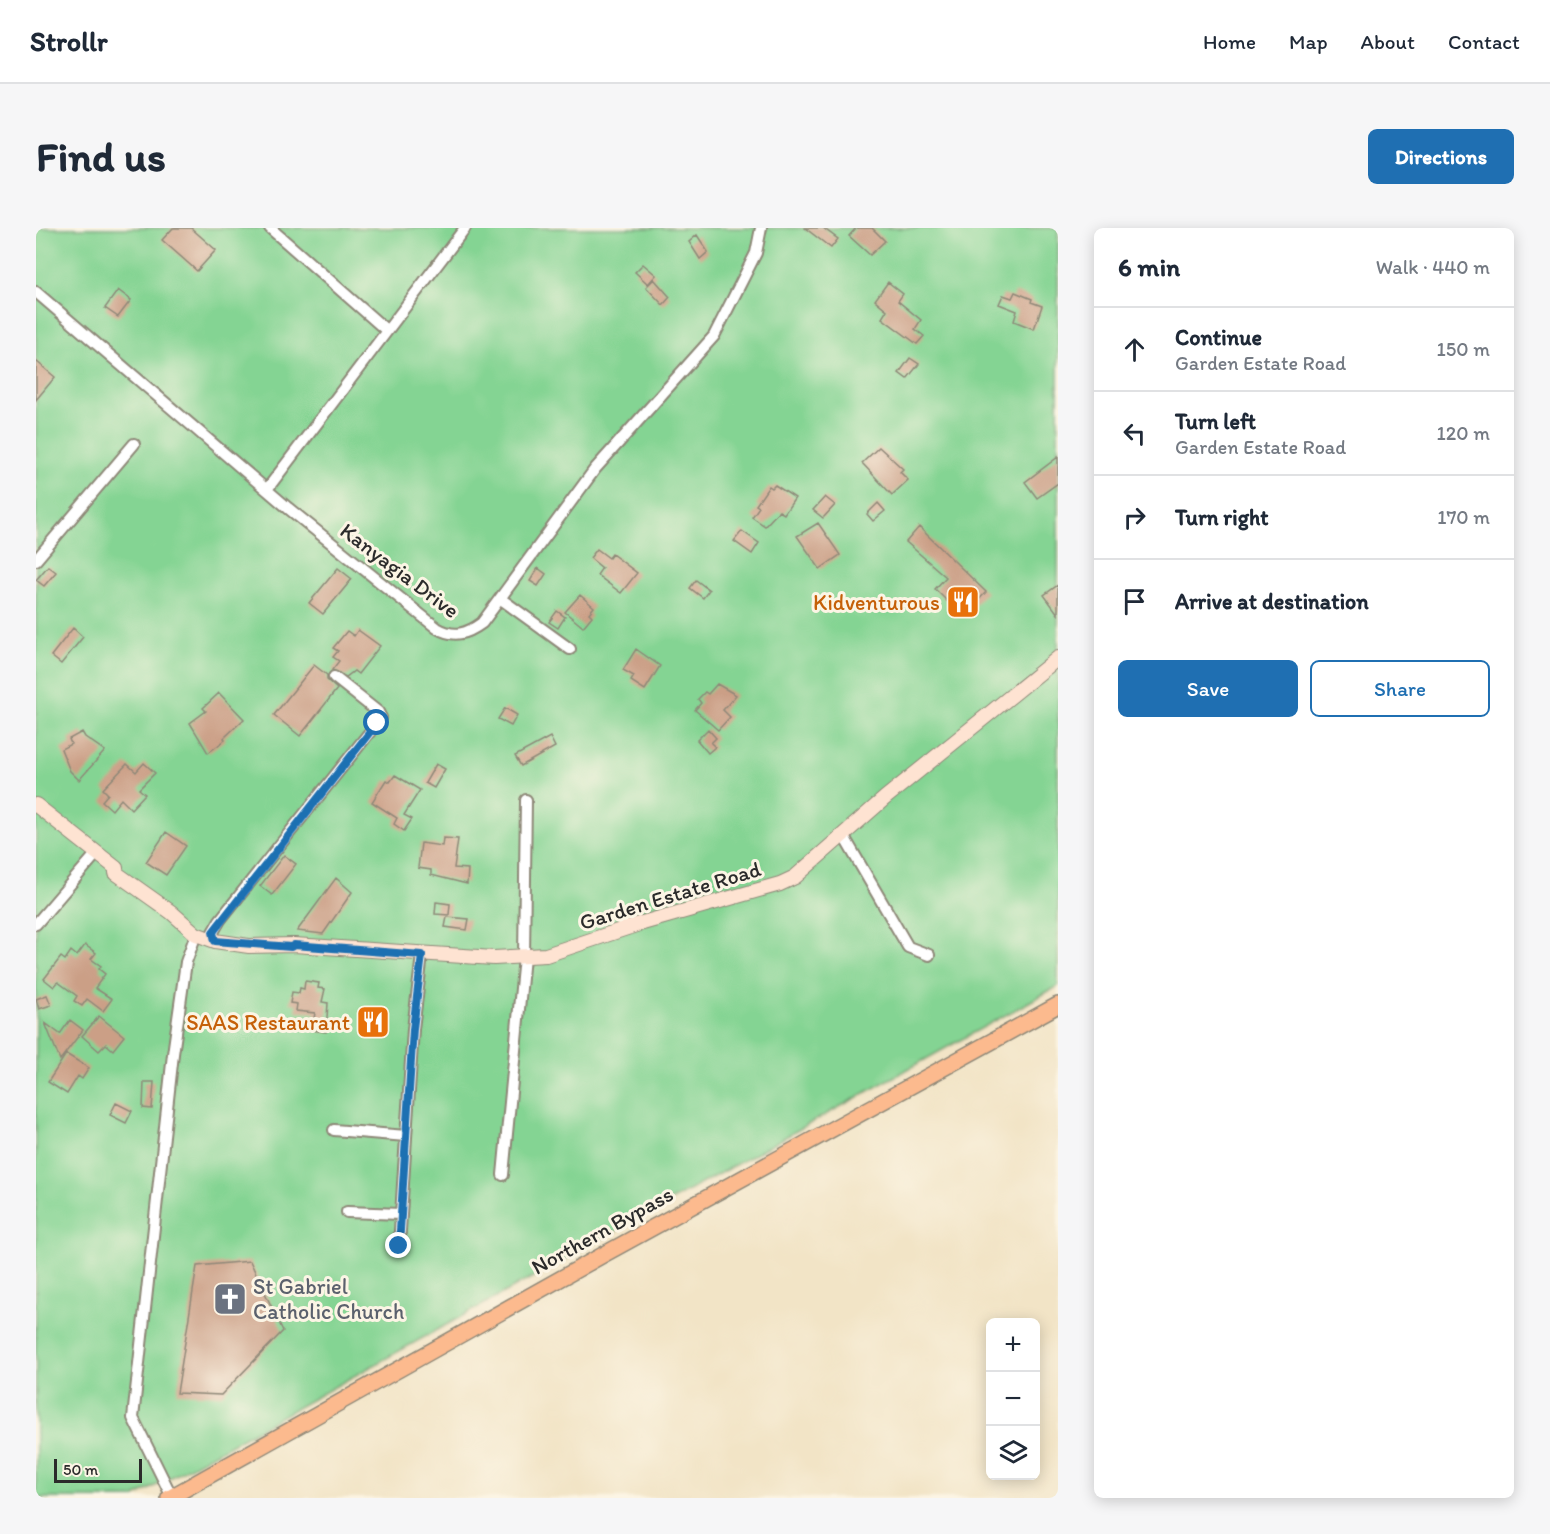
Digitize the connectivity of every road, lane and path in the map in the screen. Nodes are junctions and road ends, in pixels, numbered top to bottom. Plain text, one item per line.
1 (270, 228) edge
2 (465, 228) edge
3 (761, 228) edge
4 (36, 292) edge
5 (386, 330) junction
6 (134, 444) dead end
7 (268, 488) junction
8 (36, 560) edge
9 (501, 599) junction
10 (570, 649) dead end
11 (1058, 658) edge
12 (334, 676) dead end
13 (526, 800) dead end
14 (36, 805) edge
15 (843, 835) junction
16 (97, 853) junction
17 (36, 924) edge
18 (196, 934) junction
19 (215, 941) junction
20 (422, 955) junction
21 (929, 955) dead end
22 (524, 957) junction
23 (1058, 1005) edge
24 (334, 1130) dead end
25 (406, 1136) junction
26 (502, 1175) dead end
27 (347, 1212) dead end
28 (401, 1214) junction
29 (399, 1246) dead end
30 (176, 1496) edge

1 - 5 street
2 - 5 street
3 - 9 street, Kanyagia Drive
4 - 7 street, Kanyagia Drive
5 - 7 street
6 - 8 street
7 - 9 street, Kanyagia Drive
9 - 10 street
11 - 15 street, Garden Estate Road
12 - 19 street
13 - 22 street
14 - 16 street, Garden Estate Road
15 - 21 street
15 - 22 street, Garden Estate Road
16 - 17 street
16 - 18 street, Garden Estate Road
18 - 19 street, Garden Estate Road
18 - 30 street
19 - 20 street, Garden Estate Road
20 - 22 street, Garden Estate Road
20 - 25 street
22 - 26 street
23 - 30 main road, Northern Bypass
24 - 25 street
25 - 28 street
27 - 28 street
28 - 29 street

